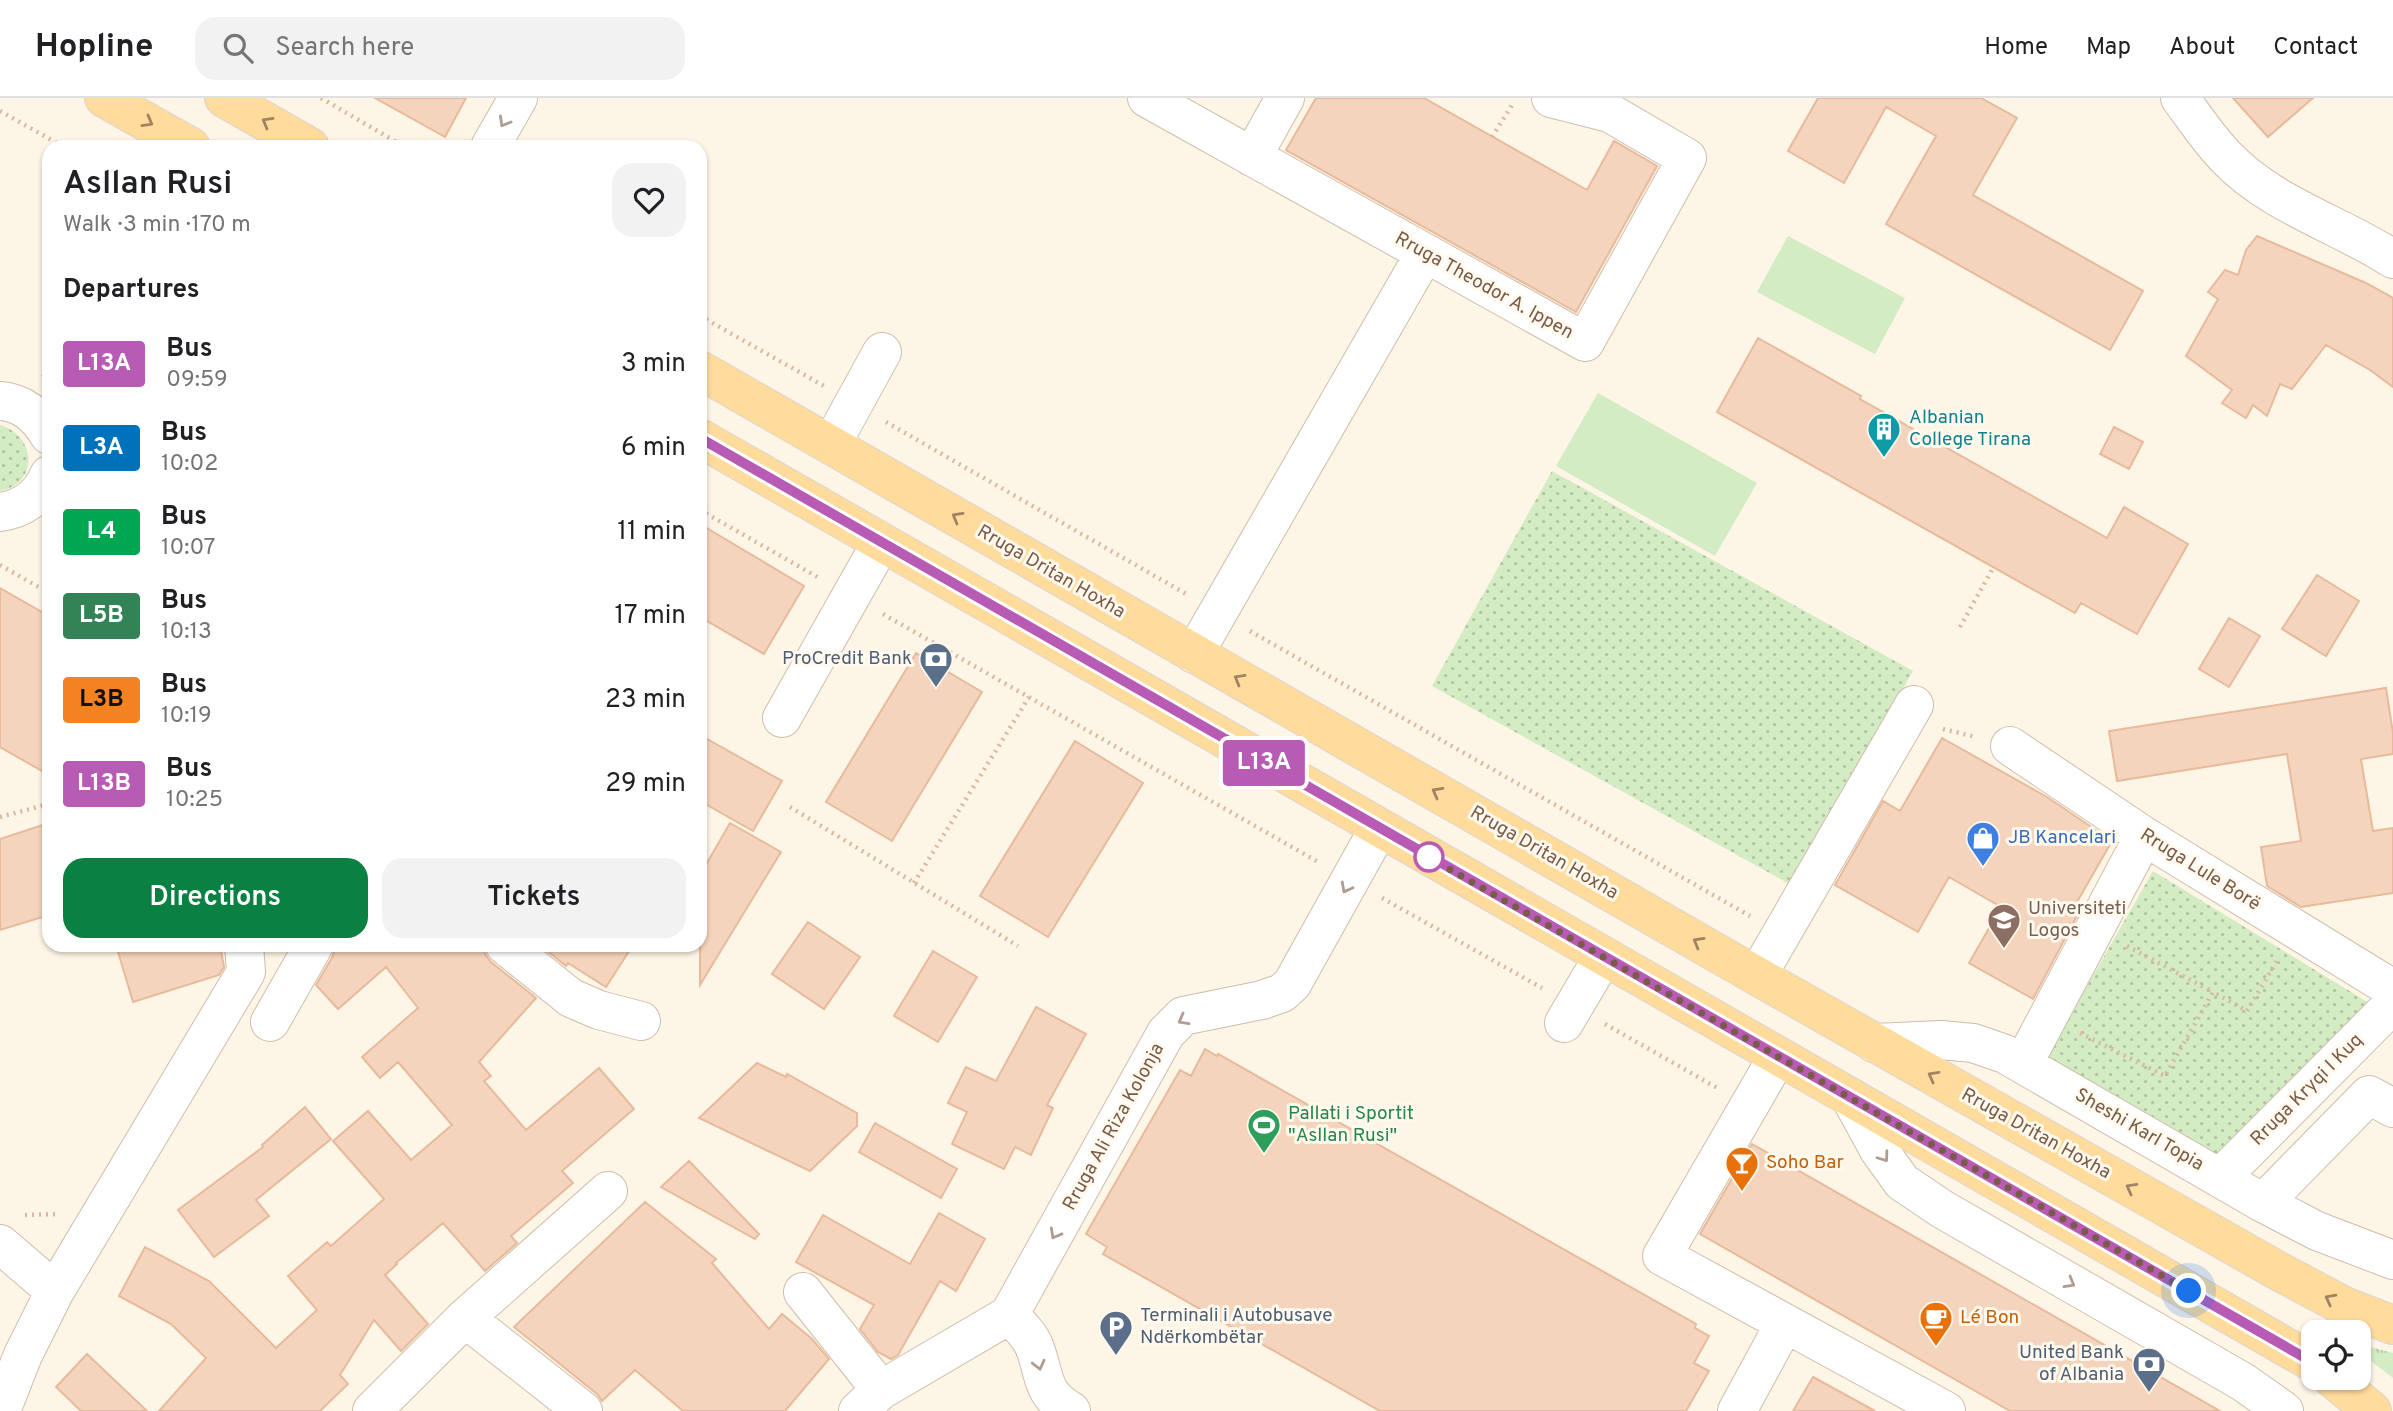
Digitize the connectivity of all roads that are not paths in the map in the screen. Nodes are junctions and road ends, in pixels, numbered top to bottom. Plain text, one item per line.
1 (104, 98) edge
2 (224, 98) edge
3 (518, 98) edge
4 (1147, 98) edge
5 (1285, 98) edge
6 (1551, 98) edge
7 (2180, 98) edge
8 (179, 140) edge
9 (298, 140) edge
10 (494, 140) edge
11 (1252, 156) junction
12 (1425, 253) junction
13 (2393, 260) edge
14 (882, 352) dead end
15 (707, 374) edge
16 (0, 401) edge
17 (42, 423) edge
18 (707, 443) edge
19 (831, 445) junction
20 (42, 489) edge
21 (0, 512) edge
22 (881, 543) junction
23 (1194, 654) junction
24 (1910, 712) road end
25 (782, 718) dead end
26 (2010, 746) road end
27 (1379, 828) junction
28 (2144, 836) junction
29 (245, 952) edge
30 (310, 952) edge
31 (514, 952) edge
32 (1603, 957) junction
33 (1757, 976) junction
34 (2393, 989) edge
35 (2393, 1004) edge
36 (1569, 1014) road end
37 (641, 1021) dead end
38 (270, 1022) dead end
39 (1874, 1043) junction
40 (1778, 1056) junction
41 (2023, 1063) junction
42 (1850, 1097) junction
43 (2393, 1108) edge
44 (2221, 1177) junction
45 (608, 1191) dead end
46 (2263, 1203) junction
47 (6, 1230) edge
48 (2393, 1260) edge
49 (55, 1291) junction
50 (803, 1292) dead end
51 (1009, 1315) junction
52 (465, 1318) junction
53 (1785, 1323) junction
54 (2393, 1325) edge
55 (2301, 1356) edge
56 (2347, 1390) edge
57 (869, 1401) edge
58 (1, 1411) edge
59 (372, 1411) edge
60 (583, 1411) edge
61 (1071, 1411) edge
62 (1737, 1411) edge
63 (1946, 1411) edge
64 (2284, 1411) edge
65 (2372, 1411) edge

1 -> 8 main road
9 -> 2 main road
3 -> 10 street
4 - 11 street, Rruga Theodor A. Ippen
5 - 11 street
6 - 12 street, Rruga Theodor A. Ippen
7 - 13 street
11 - 12 street, Rruga Theodor A. Ippen
12 - 23 street
14 - 19 street
15 - 19 main road, Rruga Dritan Hoxha
16 - 17 street
18 - 22 main road
23 -> 19 main road, Rruga Dritan Hoxha
20 - 21 street
22 - 25 street
22 - 27 main road
33 -> 23 main road, Rruga Dritan Hoxha
24 - 33 street
26 - 28 street, Rruga Lule Borë
27 - 32 main road
27 -> 51 street, Rruga Ali Riza Kolonja
28 - 34 street, Rruga Lule Borë
28 - 41 street
29 - 49 street
30 - 38 street
31 - 37 street
32 - 36 street
32 - 40 main road
33 - 39 main road, Rruga Dritan Hoxha
35 - 44 street, Rruga Kryqi I Kuq
39 - 41 street, Sheshi Karl Topia
54 -> 39 main road, Rruga Dritan Hoxha
40 - 42 main road
40 - 53 street
41 - 44 street, Sheshi Karl Topia
42 - 55 main road
42 -> 64 street
43 - 46 street
44 - 46 street, Sheshi Karl Topia
45 - 52 street
46 - 48 street, Sheshi Karl Topia
47 - 49 street
49 - 58 street
50 - 57 street
51 - 57 street
51 -> 61 street
52 - 59 street
52 - 60 street
53 - 62 street
53 - 63 street
56 - 65 main road

